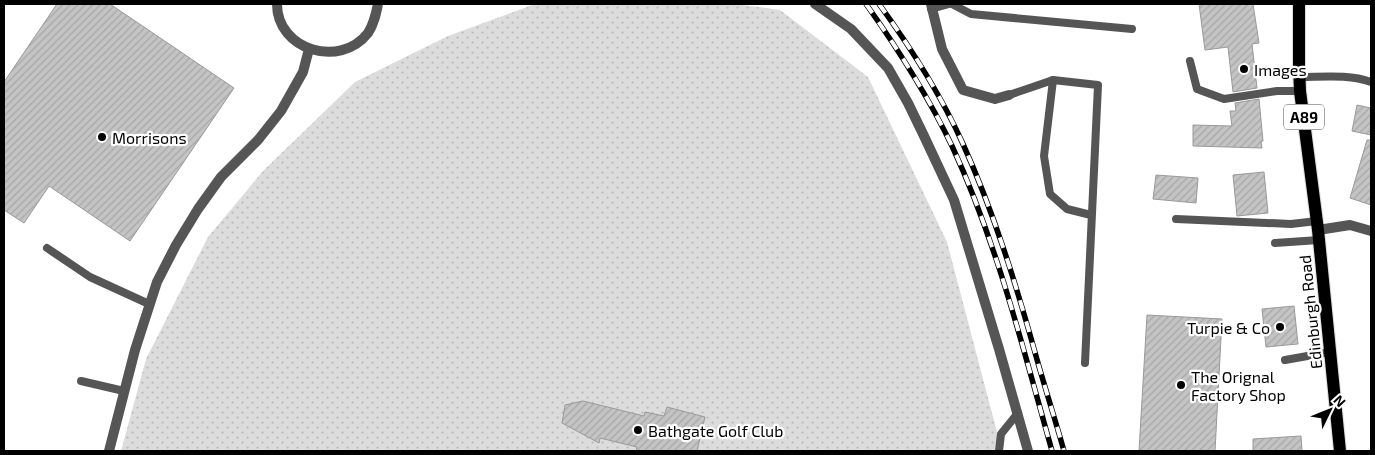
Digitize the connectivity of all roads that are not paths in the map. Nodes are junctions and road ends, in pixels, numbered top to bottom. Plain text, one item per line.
1 (277, 4) edge
2 (378, 4) edge
3 (815, 4) edge
4 (950, 4) edge
5 (1300, 4) edge
6 (931, 6) edge
7 (1132, 29) dead end
8 (309, 49) junction
9 (1190, 61) dead end
10 (1299, 77) junction
11 (1053, 80) junction
12 (1371, 82) edge
13 (1300, 91) junction
14 (1009, 95) joint
15 (1091, 215) junction
16 (1176, 219) dead end
17 (1318, 230) junction
18 (1371, 231) edge
19 (1275, 243) dead end
20 (47, 248) dead end
21 (149, 304) junction
22 (1330, 352) junction
23 (1285, 360) dead end
24 (1085, 363) dead end
25 (81, 382) dead end
26 (124, 391) junction
27 (1018, 413) junction
28 (109, 451) edge
29 (999, 451) edge
30 (1028, 451) edge
31 (1340, 451) edge

1 - 8 street
2 - 8 street
3 - 27 street
4 - 6 lane
4 - 7 lane
5 - 10 main road, A89
6 - 14 street
8 - 21 street
9 - 13 lane
10 - 12 lane
10 - 13 main road, A89
11 - 14 lane
11 - 15 lane
11 - 15 lane
13 - 17 main road, A89
15 - 24 lane
16 - 17 lane
17 - 18 street
17 - 19 lane
17 - 22 main road, Edinburgh Road / A89
20 - 21 lane
21 - 26 street
22 - 23 lane
22 - 31 main road, Edinburgh Road / A89
25 - 26 lane
26 - 28 street
27 - 29 lane
27 - 30 street

